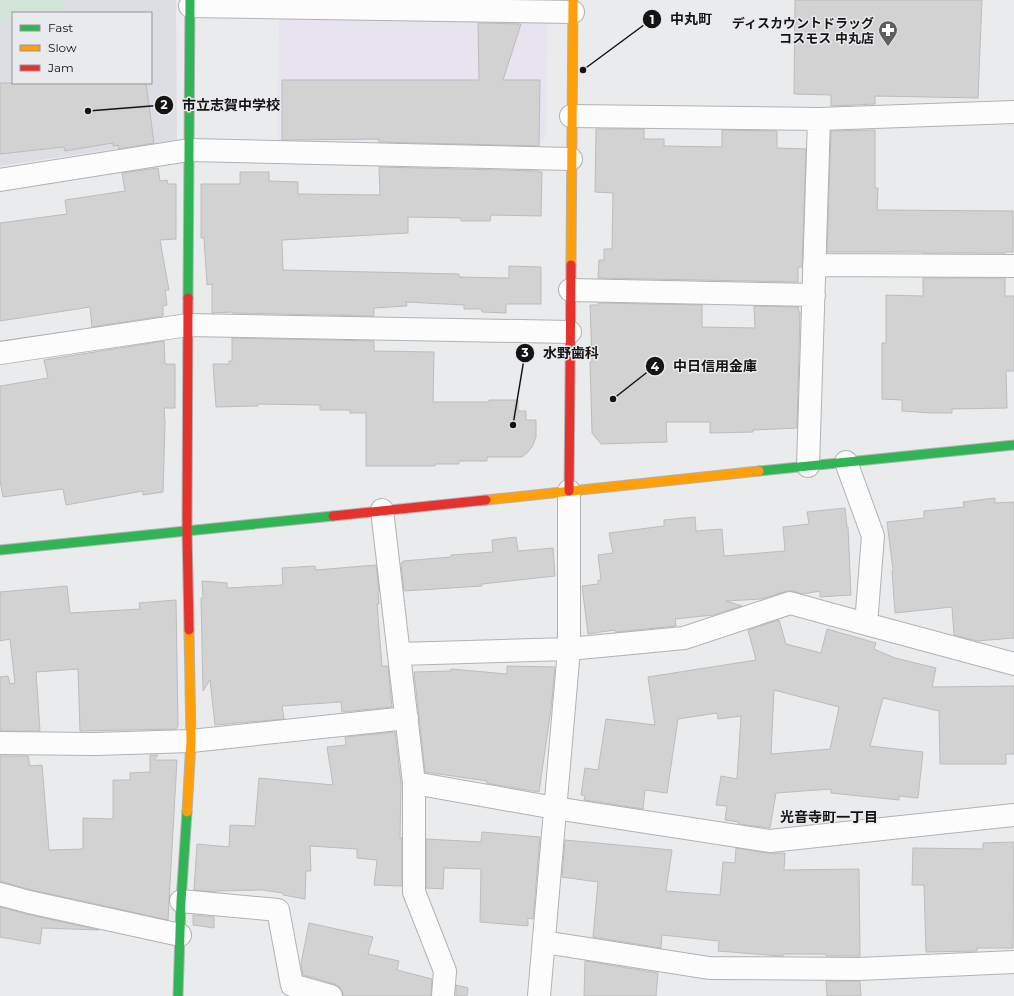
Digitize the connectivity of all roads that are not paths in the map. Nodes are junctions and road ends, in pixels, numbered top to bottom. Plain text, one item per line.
1 (190, 3) edge
2 (573, 6) edge
3 (1014, 112) edge
4 (572, 116) junction
5 (819, 119) junction
6 (189, 150) junction
7 (571, 159) junction
8 (0, 180) edge
9 (814, 265) junction
10 (1014, 266) edge
11 (570, 290) junction
12 (814, 295) junction
13 (188, 326) junction
14 (570, 332) junction
15 (0, 353) edge
16 (1014, 445) edge
17 (846, 462) junction
18 (808, 466) junction
19 (569, 491) junction
20 (382, 510) junction
21 (187, 530) junction
22 (0, 550) edge
23 (866, 624) junction
24 (569, 649) junction
25 (399, 654) junction
26 (1014, 664) edge
27 (407, 718) junction
28 (191, 741) junction
29 (0, 743) edge
30 (414, 783) junction
31 (555, 808) junction
32 (1014, 814) edge
33 (0, 894) edge
34 (181, 901) junction
35 (180, 935) junction
36 (544, 942) junction
37 (1014, 962) edge
38 (178, 996) edge
39 (331, 996) edge
40 (443, 996) edge
41 (539, 996) edge

1 - 2 street
1 - 6 street
2 - 4 street
3 - 5 street
4 - 5 street
4 - 7 street
5 - 9 street
6 - 7 street
6 - 8 street
6 - 13 street
7 - 11 street
9 - 10 street
9 - 12 street
11 - 12 street
11 - 14 street
12 - 18 street
13 - 14 street
13 - 15 street
13 - 21 street
14 - 19 street
16 - 17 street
17 - 18 street
17 - 23 street
18 - 19 street
19 - 20 street
19 - 24 street
20 - 21 street
20 - 25 street
21 - 22 street
21 - 28 street
23 - 24 street
23 - 26 street
24 - 25 street
24 - 31 street
25 - 27 street
27 - 28 street
27 - 30 street
28 - 29 street
28 - 34 street
30 - 31 street
30 - 40 street
31 - 32 street
31 - 36 street
33 - 35 street
34 - 35 street
34 - 39 street
35 - 38 street
36 - 37 street
36 - 41 street

